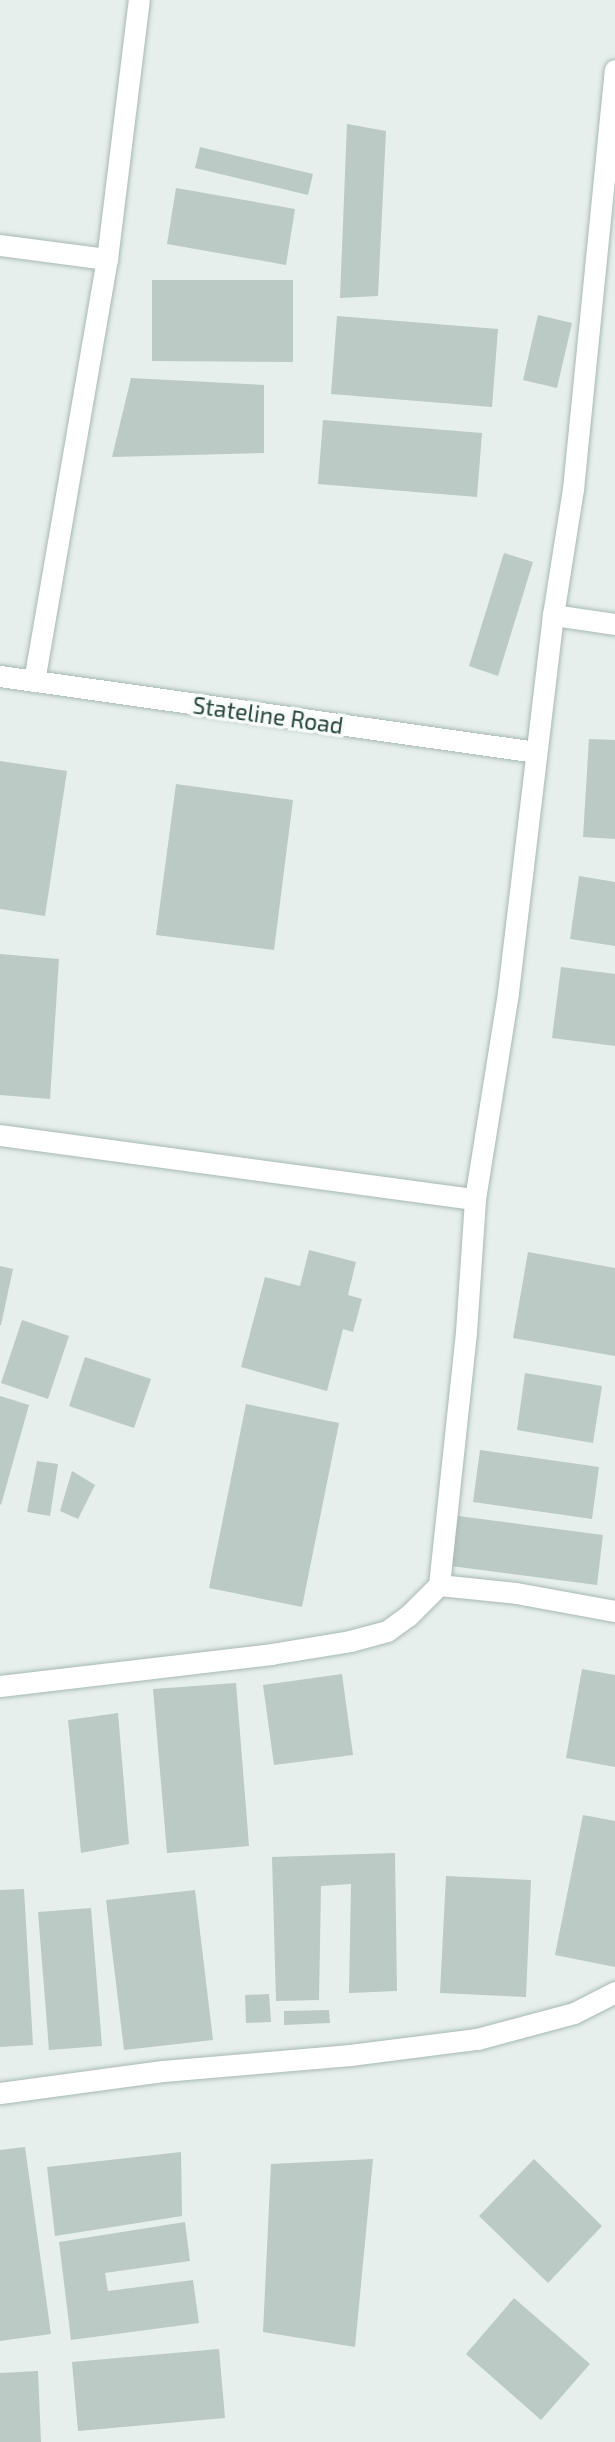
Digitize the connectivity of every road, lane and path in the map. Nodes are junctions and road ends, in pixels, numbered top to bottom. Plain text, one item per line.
1 (139, 0) edge
2 (615, 70) edge
3 (610, 177) edge
4 (0, 245) edge
5 (107, 259) junction
6 (553, 615) junction
7 (615, 624) edge
8 (0, 676) edge
9 (34, 681) junction
10 (536, 752) junction
11 (0, 1135) edge
12 (475, 1199) junction
13 (439, 1585) junction
14 (615, 1611) edge
15 (0, 1686) edge
16 (615, 1992) edge
17 (0, 2093) edge

1 - 5 street
2 - 3 street
3 - 6 street
4 - 5 street
5 - 9 street
6 - 7 street
6 - 10 street
8 - 9 street, Stateline Road
9 - 10 street, Stateline Road
10 - 12 street
11 - 12 street
12 - 13 street
13 - 14 street
13 - 15 street
16 - 17 street

